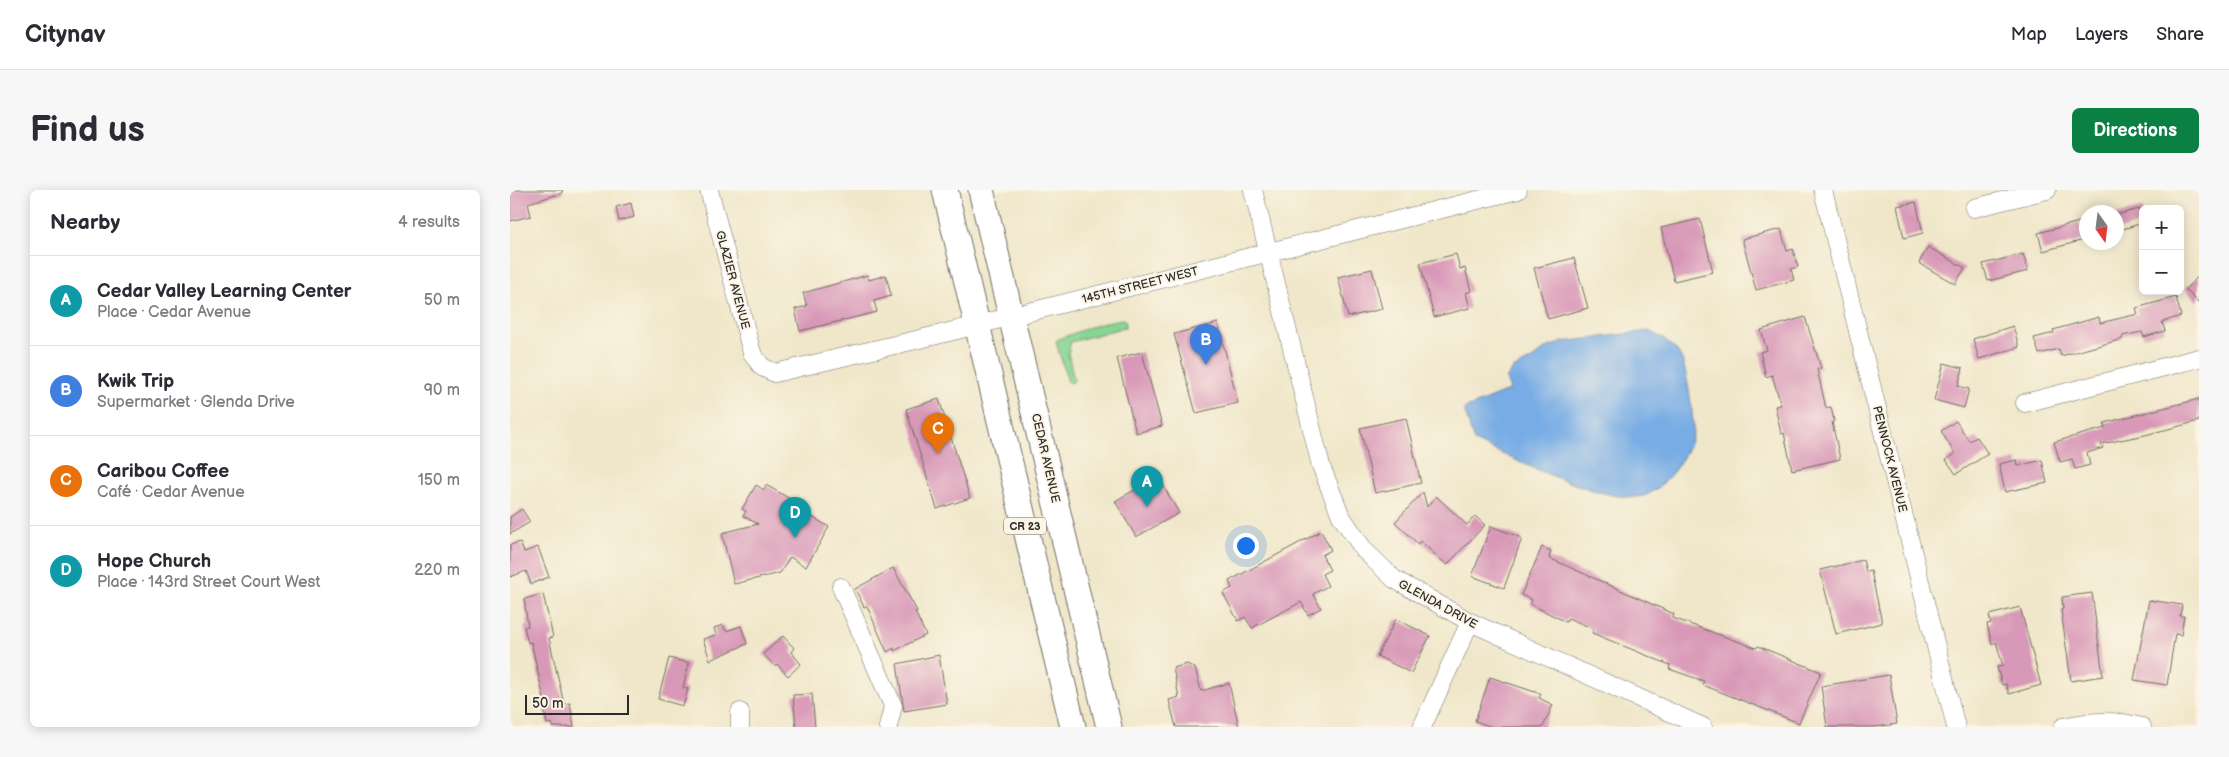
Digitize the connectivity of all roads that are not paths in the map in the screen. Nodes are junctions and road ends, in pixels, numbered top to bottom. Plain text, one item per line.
1 (709, 190) edge
2 (945, 190) edge
3 (981, 190) edge
4 (1253, 190) edge
5 (1518, 190) edge
6 (1824, 190) edge
7 (2047, 190) edge
8 (1974, 208) dead end
9 (1268, 253) junction
10 (1012, 316) junction
11 (978, 325) junction
12 (2199, 358) edge
13 (762, 367) joint
14 (2025, 403) dead end
15 (841, 587) dead end
16 (1470, 622) junction
17 (888, 727) edge
18 (1073, 727) edge
19 (1109, 727) edge
20 (1422, 727) edge
21 (1703, 727) edge
22 (1956, 727) edge
23 (2063, 727) edge
24 (2142, 727) edge

1 - 13 street, GLAZIER AVENUE
2 - 11 highway, CR 23
3 - 10 highway, CEDAR AVENUE / CR 23
4 - 9 street, GLENDA DRIVE
5 - 9 street, 145TH STREET WEST
6 - 22 street, PENNOCK AVENUE
7 - 8 street
9 - 10 street, 145TH STREET WEST
9 - 16 street, GLENDA DRIVE
10 - 11 street, 145TH STREET WEST
10 - 19 highway, CEDAR AVENUE / CR 23
11 - 13 street, 145TH STREET WEST
11 - 18 highway, CR 23
12 - 14 street
15 - 17 street
16 - 20 street
16 - 21 street, GLENDA DRIVE
23 - 24 street

